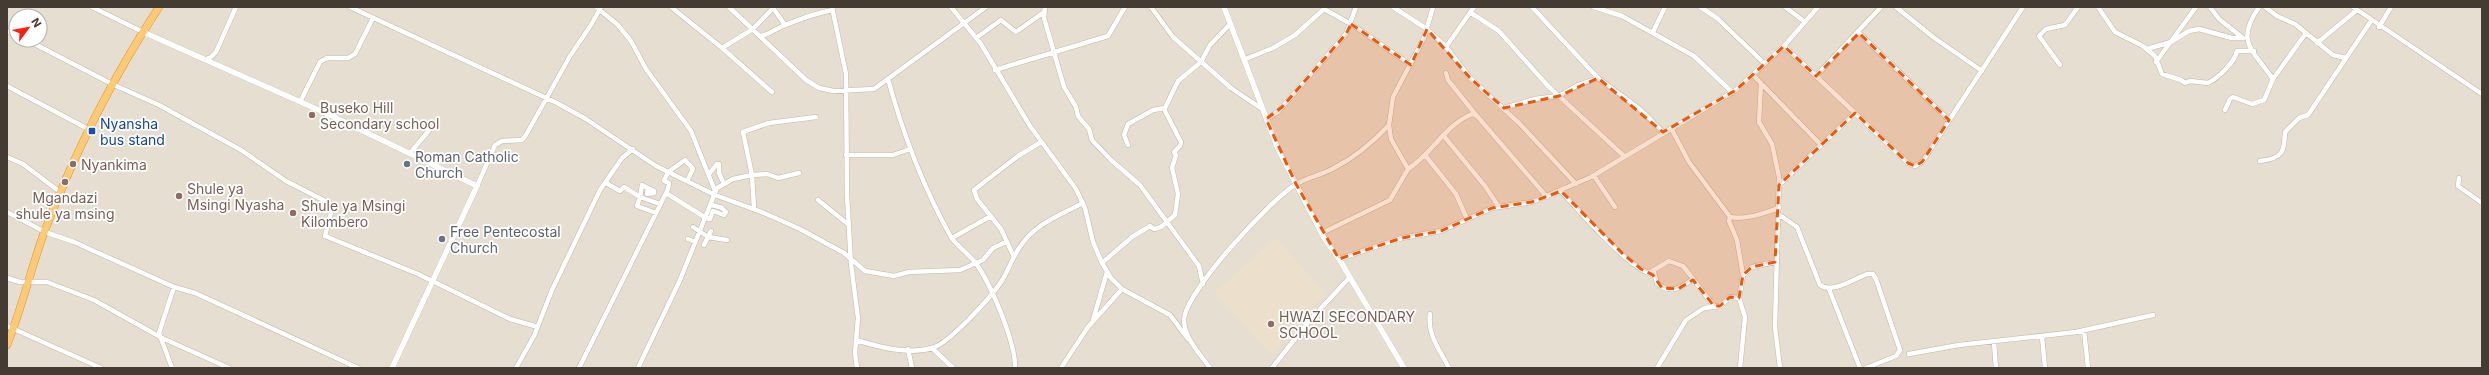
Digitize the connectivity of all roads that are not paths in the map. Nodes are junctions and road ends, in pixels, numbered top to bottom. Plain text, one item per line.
1 (92, 7) edge
2 (159, 7) edge
3 (236, 7) edge
4 (350, 7) edge
5 (671, 7) edge
6 (729, 7) edge
7 (951, 7) edge
8 (986, 7) edge
9 (1125, 7) edge
10 (1224, 7) edge
11 (1356, 7) edge
12 (1393, 7) edge
13 (1433, 7) edge
14 (1474, 7) edge
15 (1532, 7) edge
16 (1594, 7) edge
17 (1665, 7) edge
18 (1700, 7) edge
19 (1785, 7) edge
20 (1818, 7) edge
21 (1882, 7) edge
22 (1896, 7) edge
23 (2023, 7) edge
24 (2078, 7) edge
25 (2100, 7) edge
26 (2196, 7) edge
27 (2210, 7) edge
28 (2259, 7) edge
29 (2265, 7) edge
30 (2391, 7) edge
31 (599, 8) edge
32 (773, 8) edge
33 (1154, 8) edge
34 (2355, 8) edge
35 (833, 9) edge
36 (1045, 9) edge
37 (1471, 13) junction
38 (373, 18) junction
39 (2371, 21) junction
40 (1805, 22) junction
41 (965, 23) junction
42 (1230, 24) junction
43 (1351, 24) junction
44 (785, 25) junction
45 (2380, 27) junction
46 (753, 28) junction
47 (1427, 29) junction
48 (143, 32) junction
49 (1653, 32) junction
50 (1859, 33) junction
51 (2306, 33) junction
52 (760, 36) junction
53 (976, 38) junction
54 (2244, 39) junction
55 (2171, 42) junction
56 (2317, 43) junction
57 (1784, 46) junction
58 (1446, 47) junction
59 (42, 48) edge
60 (722, 48) junction
61 (2147, 49) junction
62 (2254, 51) junction
63 (1054, 52) junction
64 (2346, 58) junction
65 (204, 60) junction
66 (1243, 60) junction
67 (1201, 62) junction
68 (2156, 62) junction
69 (1765, 64) junction
70 (1411, 65) junction
71 (2060, 65) dead end
72 (995, 70) junction
73 (1982, 71) junction
74 (1446, 73) dead end
75 (1753, 75) junction
76 (1816, 76) junction
77 (1598, 78) junction
78 (888, 79) junction
79 (2273, 79) junction
80 (1761, 83) junction
81 (112, 84) junction
82 (7, 86) edge
83 (772, 92) dead end
84 (846, 92) junction
85 (1732, 92) junction
86 (2482, 94) edge
87 (1559, 96) junction
88 (548, 99) junction
89 (300, 102) junction
90 (1504, 108) junction
91 (1164, 109) junction
92 (1262, 109) junction
93 (2225, 110) dead end
94 (1855, 113) junction
95 (1477, 116) junction
96 (816, 117) dead end
97 (1266, 119) junction
98 (1949, 120) junction
99 (1389, 125) junction
100 (431, 128) dead end
101 (1671, 128) junction
102 (88, 129) junction
103 (1663, 132) junction
104 (1443, 135) junction
105 (1041, 142) junction
106 (1128, 145) dead end
107 (1821, 146) junction
108 (633, 149) junction
109 (910, 149) junction
110 (410, 153) junction
111 (846, 155) junction
112 (1425, 155) junction
113 (1624, 156) junction
114 (7, 157) edge
115 (2260, 160) dead end
116 (1408, 169) junction
117 (668, 172) junction
118 (799, 173) dead end
119 (709, 174) junction
120 (752, 175) junction
121 (1594, 176) junction
122 (2459, 178) dead end
123 (688, 181) junction
124 (606, 183) junction
125 (724, 184) junction
126 (1296, 184) junction
127 (1576, 184) junction
128 (1779, 185) junction
129 (477, 186) junction
130 (648, 188) dead end
131 (1561, 191) junction
132 (60, 192) junction
133 (666, 194) junction
134 (715, 195) junction
135 (640, 197) junction
136 (1547, 197) junction
137 (818, 200) dead end
138 (1083, 203) junction
139 (2482, 203) edge
140 (660, 204) junction
141 (712, 205) junction
142 (1499, 207) junction
143 (1615, 207) dead end
144 (754, 209) junction
145 (1779, 211) junction
146 (7, 212) edge
147 (656, 212) junction
148 (991, 216) junction
149 (1730, 217) junction
150 (706, 218) junction
151 (1467, 219) junction
152 (1166, 222) junction
153 (849, 225) junction
154 (693, 227) dead end
155 (700, 231) junction
156 (711, 231) dead end
157 (45, 232) junction
158 (1322, 233) junction
159 (708, 237) junction
160 (952, 238) junction
161 (688, 239) dead end
162 (727, 240) dead end
163 (695, 242) junction
164 (1006, 242) junction
165 (704, 245) dead end
166 (1777, 256) junction
167 (1014, 257) junction
168 (1340, 259) junction
169 (851, 260) junction
170 (975, 262) junction
171 (1102, 262) junction
172 (1107, 272) junction
173 (1654, 272) junction
174 (1743, 275) junction
175 (1350, 277) junction
176 (7, 278) edge
177 (1694, 280) junction
178 (29, 281) junction
179 (434, 281) junction
180 (1203, 284) junction
181 (174, 287) junction
182 (1829, 288) junction
183 (1122, 289) junction
184 (992, 293) junction
185 (1739, 298) junction
186 (1714, 306) junction
187 (1430, 314) dead end
188 (2153, 315) dead end
189 (1092, 323) junction
190 (10, 327) edge
191 (538, 327) junction
192 (2084, 330) junction
193 (2042, 336) junction
194 (162, 338) junction
195 (856, 340) junction
196 (1189, 340) junction
197 (1994, 342) junction
198 (7, 345) edge
199 (932, 348) junction
200 (908, 349) junction
201 (1909, 354) dead end
202 (101, 368) edge
203 (172, 368) edge
204 (229, 368) edge
205 (358, 368) edge
206 (392, 368) edge
207 (516, 368) edge
208 (579, 368) edge
209 (638, 368) edge
210 (857, 368) edge
211 (912, 368) edge
212 (953, 368) edge
213 (1015, 368) edge
214 (1061, 368) edge
215 (1210, 368) edge
216 (1272, 368) edge
217 (1404, 368) edge
218 (1449, 368) edge
219 (1657, 368) edge
220 (1740, 368) edge
221 (1780, 368) edge
222 (1860, 368) edge
223 (1866, 368) edge
224 (1996, 368) edge
225 (2045, 368) edge
226 (2088, 368) edge

1 - 48 street
2 - 48 highway
3 - 65 street
4 - 38 street
5 - 60 street
6 - 46 street
7 - 41 street
8 - 41 street
9 - 63 street
10 - 42 street
11 - 43 street
12 - 47 street
13 - 47 street
14 - 37 street
15 - 77 street
16 - 49 street
17 - 49 street
18 - 69 street
19 - 40 street
20 - 40 street
21 - 50 street
22 - 73 street
23 - 73 street
24 - 71 street
25 - 61 street
26 - 55 street
27 - 54 street
28 - 54 street
29 - 51 street
30 - 45 street
31 - 88 street
31 - 119 street
32 - 44 street
32 - 46 street
33 - 67 street
34 - 39 street
34 - 56 street
35 - 44 street
35 - 84 street
36 - 53 street
36 - 63 street
37 - 58 street
37 - 87 street
38 - 88 street
38 - 89 street
39 - 45 street
39 - 64 street
40 - 57 street
41 - 53 street
41 - 78 street
42 - 66 street
42 - 67 street
43 - 66 street
43 - 70 street
43 - 97 street
44 - 52 street
45 - 86 street
46 - 52 street
46 - 60 street
47 - 58 street
47 - 70 street
48 - 65 street
48 - 81 highway
49 - 85 street
50 - 76 street
50 - 98 street
51 - 56 street
51 - 79 street
52 - 84 street
53 - 72 street
54 - 55 street
54 - 62 street
55 - 61 street
55 - 68 street
56 - 64 street
57 - 69 street
57 - 76 street
58 - 90 street
59 - 81 street
60 - 83 street
61 - 68 street
62 - 68 street
62 - 79 street
63 - 72 street
63 - 152 street
64 - 115 street
65 - 89 street
66 - 92 street
67 - 91 street
67 - 92 street
69 - 75 street
70 - 99 street
72 - 105 street
73 - 98 street
74 - 95 street
75 - 80 street
75 - 85 street
76 - 94 street
77 - 87 street
77 - 103 street
78 - 84 street
78 - 109 street
79 - 93 street
80 - 107 street
80 - 128 street
81 - 102 highway
81 - 179 street
82 - 102 street
84 - 111 street
85 - 101 street
87 - 90 street
87 - 113 street
88 - 108 street
88 - 129 street
89 - 110 street
90 - 127 street
91 - 106 street
91 - 152 street
92 - 97 street
94 - 98 street
94 - 107 street
95 - 104 street
95 - 136 street
96 - 120 street
97 - 126 street
99 - 116 street
99 - 126 street
100 - 110 street
101 - 103 street
101 - 149 street
102 - 132 highway
103 - 113 street
104 - 112 street
104 - 142 street
105 - 138 street
105 - 148 street
107 - 128 street
108 - 117 street
108 - 124 street
109 - 111 street
109 - 160 street
110 - 129 street
111 - 153 street
112 - 116 street
112 - 151 street
113 - 121 street
114 - 132 street
116 - 158 street
117 - 123 street
117 - 123 street
117 - 133 street
118 - 120 street
119 - 125 street
119 - 134 street
120 - 125 street
120 - 144 street
121 - 127 street
121 - 143 street
122 - 139 street
123 - 134 street
124 - 135 street
124 - 191 street
125 - 134 street
126 - 158 street
126 - 180 street
127 - 131 street
128 - 145 street
129 - 179 street
130 - 135 street
131 - 136 street
131 - 173 street
132 - 157 highway
133 - 140 street
133 - 150 street
134 - 141 street
134 - 144 street
135 - 140 street
135 - 147 street
136 - 142 street
137 - 153 street
138 - 167 street
138 - 171 street
140 - 147 street
141 - 150 street
141 - 150 street
142 - 151 street
144 - 169 street
145 - 149 street
145 - 166 street
145 - 182 street
146 - 157 street
147 - 208 street
148 - 160 street
148 - 164 street
149 - 174 street
150 - 155 street
151 - 168 street
152 - 171 street
152 - 180 street
153 - 169 street
154 - 155 street
155 - 159 street
155 - 163 street
156 - 159 street
157 - 178 highway
157 - 181 street
158 - 168 street
159 - 162 street
159 - 165 street
160 - 170 street
161 - 163 street
163 - 209 street
164 - 167 street
164 - 170 street
166 - 174 street
166 - 221 street
167 - 184 street
168 - 175 street
169 - 170 street
169 - 195 street
170 - 184 street
171 - 172 street
172 - 183 street
172 - 189 street
173 - 177 street
173 - 177 street
174 - 185 street
175 - 216 street
175 - 217 street
176 - 178 street
177 - 186 street
178 - 190 highway
178 - 194 street
179 - 191 street
179 - 206 street
180 - 196 street
181 - 194 street
181 - 205 street
182 - 222 street
182 - 223 street
183 - 189 street
183 - 196 street
184 - 199 street
184 - 213 street
185 - 186 street
185 - 220 street
186 - 219 street
187 - 218 street
188 - 192 street
189 - 214 street
190 - 198 highway
190 - 202 street
191 - 207 street
192 - 193 street
192 - 226 street
193 - 197 street
193 - 225 street
194 - 203 street
194 - 204 street
195 - 200 street
195 - 210 street
196 - 215 street
197 - 201 street
197 - 224 street
199 - 200 street
199 - 212 street
200 - 211 street

